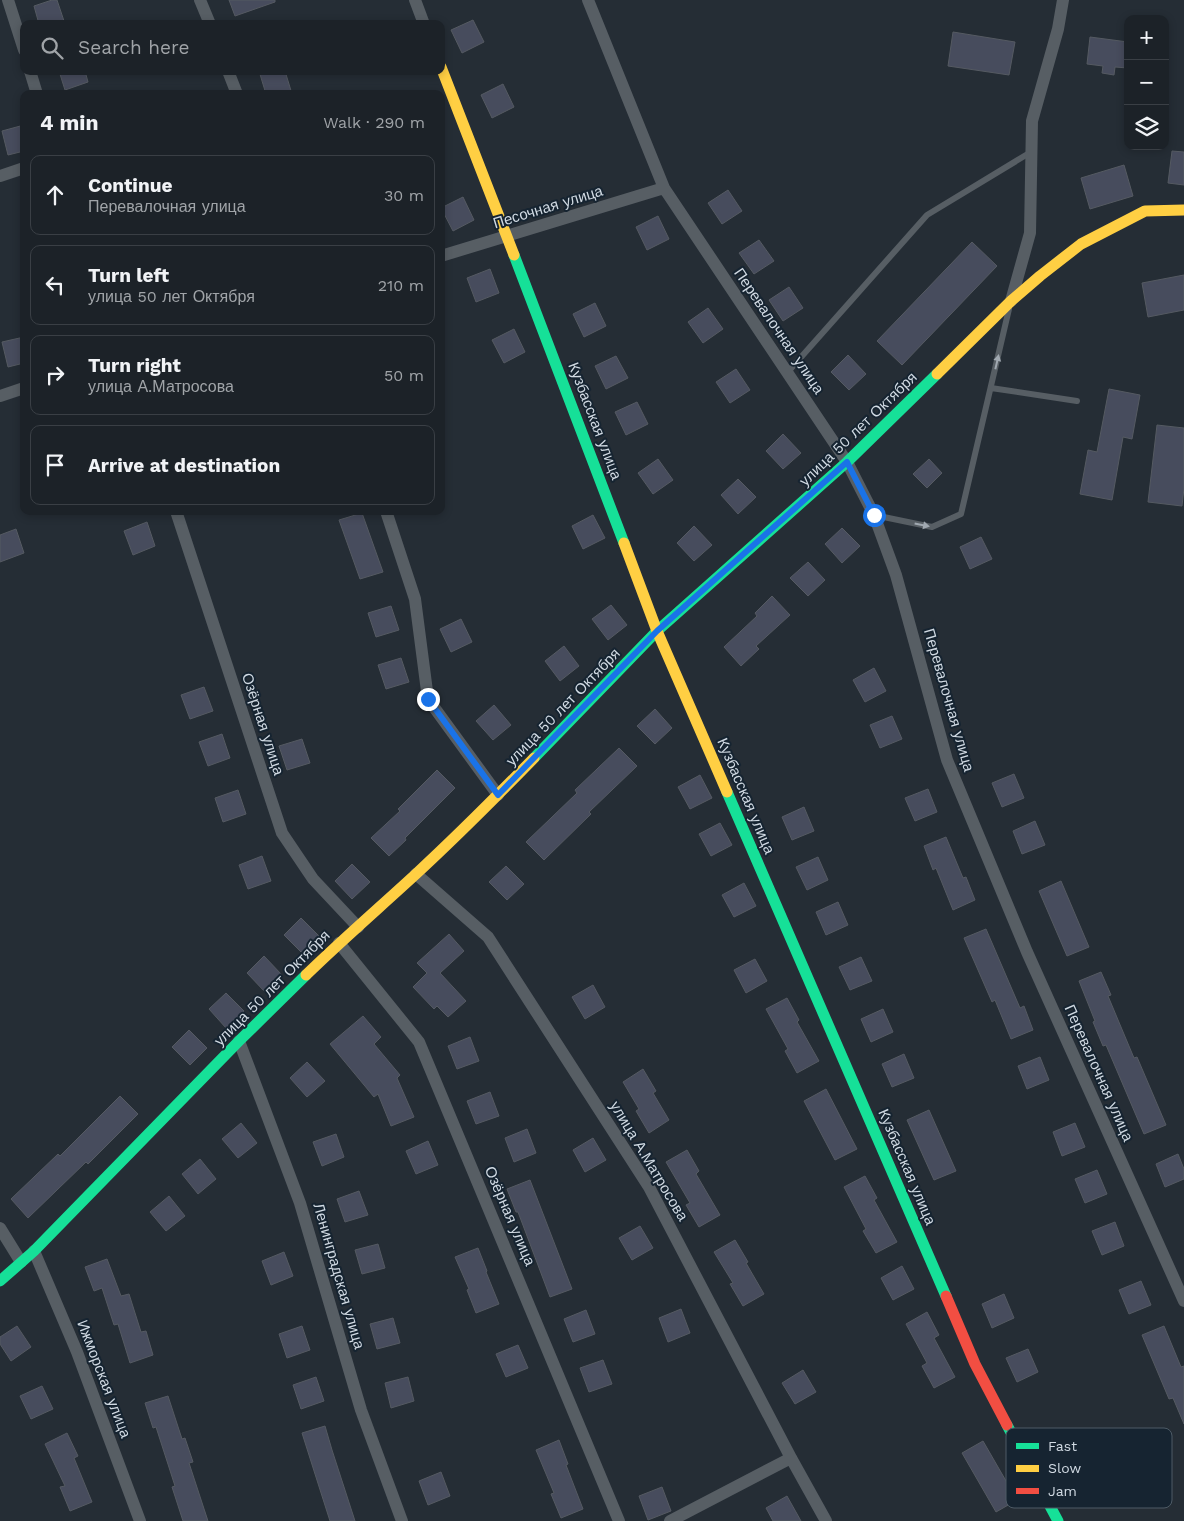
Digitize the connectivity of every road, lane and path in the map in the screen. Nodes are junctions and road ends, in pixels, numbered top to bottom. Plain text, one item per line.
1 (8, 0) edge
2 (200, 0) edge
3 (415, 0) edge
4 (588, 0) edge
5 (1063, 0) edge
6 (208, 20) edge
7 (422, 20) edge
8 (20, 38) edge
9 (31, 75) edge
10 (230, 75) edge
11 (444, 75) edge
12 (36, 90) edge
13 (235, 90) edge
14 (1032, 152) junction
15 (20, 169) edge
16 (0, 176) edge
17 (664, 188) junction
18 (1184, 210) edge
19 (508, 236) junction
20 (445, 255) edge
21 (1011, 301) junction
22 (787, 374) junction
23 (990, 388) junction
24 (20, 389) edge
25 (0, 396) edge
26 (1077, 401) dead end
27 (847, 462) junction
28 (177, 515) edge
29 (387, 515) edge
30 (874, 515) junction
31 (657, 631) junction
32 (498, 795) junction
33 (416, 874) junction
34 (358, 927) junction
35 (339, 943) junction
36 (239, 1042) junction
37 (0, 1228) edge
38 (34, 1251) junction
39 (21, 1262) junction
40 (0, 1281) edge
41 (1184, 1301) edge
42 (1009, 1428) edge
43 (791, 1458) junction
44 (1051, 1508) edge
45 (140, 1521) edge
46 (402, 1521) edge
47 (619, 1521) edge
48 (670, 1521) edge
49 (826, 1521) edge
50 (1058, 1521) edge

1 - 8 street
2 - 6 street
3 - 7 street
4 - 17 street, Перевалочная улица
5 - 14 street
9 - 12 street
10 - 13 street
11 - 19 main road, Кузбасская улица
14 - 21 street
14 - 22 lane
15 - 16 street
17 - 19 street, Песочная улица
17 - 22 street, Перевалочная улица
18 - 21 main road, улица 50 лет Октября
19 - 20 street, Песочная улица
19 - 31 main road, Кузбасская улица
23 -> 21 lane
21 - 27 main road, улица 50 лет Октября
22 - 27 street, Перевалочная улица
23 - 26 lane
30 -> 23 lane
24 - 25 street
27 - 30 street, Перевалочная улица
27 - 31 main road, улица 50 лет Октября
28 - 34 street, Озёрная улица
29 - 32 street
30 - 41 street, Перевалочная улица
31 - 32 main road, улица 50 лет Октября
31 - 42 main road, Кузбасская улица
32 - 33 main road, улица 50 лет Октября
33 - 34 main road, улица 50 лет Октября
33 - 43 street, улица А.Матросова
34 - 35 main road, улица 50 лет Октября
35 - 36 main road, улица 50 лет Октября
35 - 47 street, Озёрная улица
36 - 38 main road, улица 50 лет Октября
36 - 46 street, Ленинградская улица
37 - 39 street
38 - 39 main road, улица 50 лет Октября
38 - 45 street, Ижморская улица
39 - 40 main road, улица 50 лет Октября
43 - 48 street
43 - 49 street, улица А.Матросова
44 - 50 main road, Кузбасская улица

